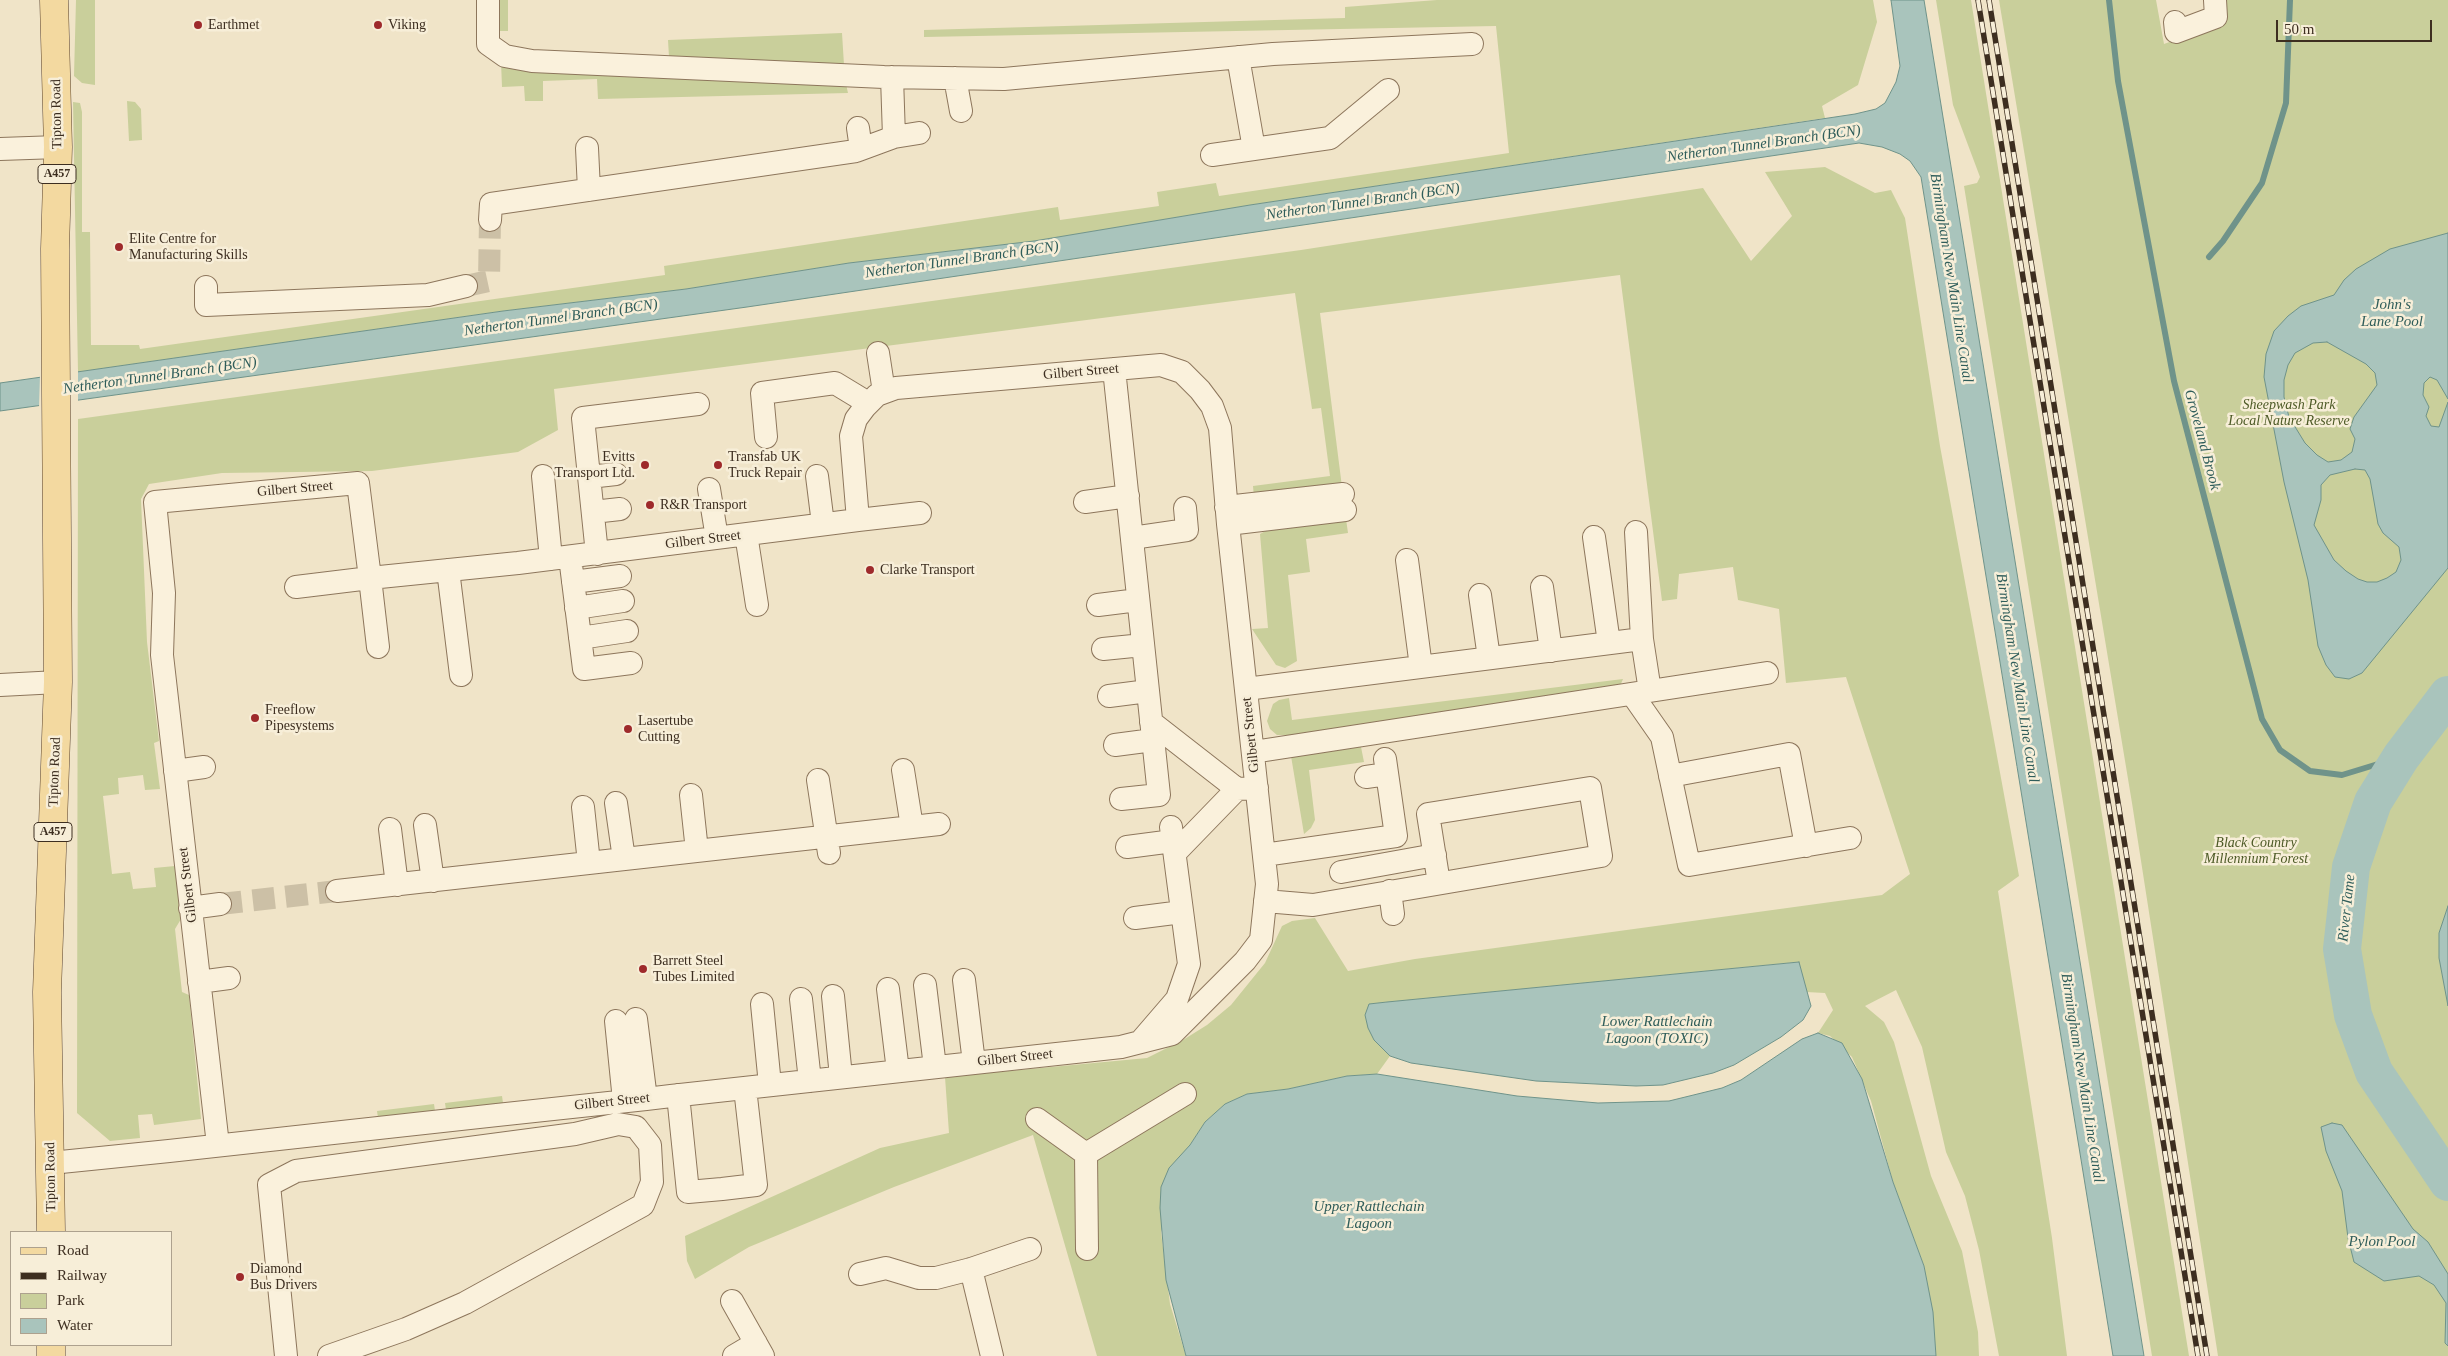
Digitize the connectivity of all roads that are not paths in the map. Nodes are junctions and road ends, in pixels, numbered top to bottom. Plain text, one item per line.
1 (54, 0) edge
2 (488, 0) edge
3 (2216, 0) edge
4 (2175, 22) dead end
5 (1472, 44) dead end
6 (1238, 57) junction
7 (892, 77) junction
8 (955, 78) junction
9 (1388, 90) dead end
10 (961, 111) dead end
11 (919, 133) dead end
12 (894, 137) junction
13 (58, 146) junction
14 (587, 148) dead end
15 (0, 149) edge
16 (1254, 149) junction
17 (1212, 155) dead end
18 (589, 190) junction
19 (490, 203) dead end
20 (466, 286) tunnel mouth
21 (206, 287) dead end
22 (878, 353) dead end
23 (1114, 369) junction
24 (876, 398) junction
25 (698, 404) dead end
26 (766, 437) dead end
27 (616, 474) dead end
28 (543, 476) dead end
29 (817, 476) dead end
30 (589, 477) junction
31 (709, 489) dead end
32 (1128, 496) junction
33 (1085, 502) dead end
34 (1344, 502) dead end
35 (1185, 508) dead end
36 (620, 509) dead end
37 (593, 512) junction
38 (920, 513) dead end
39 (1227, 516) junction
40 (858, 520) junction
41 (823, 524) junction
42 (1636, 532) dead end
43 (746, 534) junction
44 (1594, 537) dead end
45 (717, 538) junction
46 (1132, 538) junction
47 (597, 554) junction
48 (561, 558) junction
49 (1407, 560) dead end
50 (448, 570) junction
51 (620, 576) dead end
52 (370, 578) junction
53 (573, 582) junction
54 (296, 587) dead end
55 (1542, 588) dead end
56 (1480, 595) dead end
57 (1138, 600) junction
58 (623, 601) dead end
59 (756, 605) dead end
60 (1098, 605) dead end
61 (576, 608) junction
62 (627, 631) dead end
63 (580, 638) junction
64 (1642, 639) junction
65 (1609, 643) junction
66 (1143, 645) junction
67 (378, 647) dead end
68 (1103, 649) dead end
69 (1551, 651) junction
70 (1489, 658) junction
71 (631, 663) dead end
72 (1421, 667) junction
73 (1767, 673) dead end
74 (461, 675) dead end
75 (58, 682) junction
76 (0, 685) edge
77 (1246, 689) junction
78 (1148, 691) junction
79 (1641, 693) junction
80 (1109, 696) dead end
81 (1152, 731) junction
82 (1115, 745) dead end
83 (1254, 752) junction
84 (204, 767) dead end
85 (903, 770) dead end
86 (1379, 770) dead end
87 (175, 771) junction
88 (1670, 776) junction
89 (818, 780) dead end
90 (1247, 788) junction
91 (691, 795) dead end
92 (1121, 799) dead end
93 (616, 803) dead end
94 (583, 807) dead end
95 (425, 824) dead end
96 (939, 824) dead end
97 (912, 827) junction
98 (390, 828) dead end
99 (1850, 838) dead end
100 (1173, 840) junction
101 (828, 845) junction
102 (1806, 846) junction
103 (1127, 847) dead end
104 (697, 851) junction
105 (1264, 855) junction
106 (1435, 855) junction
107 (589, 863) junction
108 (617, 866) junction
109 (1340, 872) dead end
110 (433, 881) junction
111 (1439, 883) junction
112 (396, 890) junction
113 (1390, 891) junction
114 (337, 892) tunnel mouth
115 (1265, 901) junction
116 (220, 904) tunnel mouth
117 (190, 908) junction
118 (1182, 912) junction
119 (1393, 914) dead end
120 (1136, 918) dead end
121 (229, 978) dead end
122 (964, 980) dead end
123 (199, 982) junction
124 (925, 985) dead end
125 (888, 989) dead end
126 (833, 996) dead end
127 (801, 999) dead end
128 (762, 1004) dead end
129 (1140, 1042) junction
130 (974, 1063) junction
131 (935, 1067) junction
132 (898, 1071) junction
133 (841, 1077) junction
134 (810, 1081) junction
135 (770, 1085) junction
136 (745, 1088) junction
137 (1185, 1094) dead end
138 (678, 1095) junction
139 (646, 1098) junction
140 (624, 1101) junction
141 (1037, 1120) dead end
142 (218, 1145) junction
143 (1086, 1154) junction
144 (51, 1163) junction
145 (51, 1231) edge
146 (1030, 1249) dead end
147 (1087, 1249) dead end
148 (971, 1269) junction
149 (860, 1274) dead end
150 (732, 1301) dead end
151 (759, 1349) edge
152 (286, 1356) edge
153 (329, 1356) edge
154 (734, 1356) edge
155 (992, 1356) edge

1 - 13 main road, Tipton Road / A457
2 - 7 street
3 - 4 street
5 - 6 street
6 - 8 street
6 - 16 street
7 - 8 street
7 - 12 street
8 - 10 street
9 - 16 street
11 - 12 street
12 - 18 street
13 - 15 street
13 - 75 main road, Tipton Road / A457
14 - 18 street
16 - 17 street
18 - 19 street
20 - 21 street
22 - 24 street
23 - 24 street, Gilbert Street
23 - 32 street
23 - 39 street, Gilbert Street
24 - 26 street
24 - 40 street
25 - 30 street
27 - 30 street
28 - 48 street
29 - 41 street
30 - 37 street
31 - 45 street
32 - 33 street
32 - 46 street
34 - 39 street
35 - 46 street
36 - 37 street
37 - 47 street
38 - 40 street, Gilbert Street
39 - 77 street, Gilbert Street
40 - 41 street, Gilbert Street
41 - 43 street, Gilbert Street
42 - 64 street
43 - 45 street, Gilbert Street
43 - 59 street
44 - 65 street
45 - 47 street, Gilbert Street
46 - 57 street
47 - 48 street, Gilbert Street
48 - 50 street, Gilbert Street
48 - 53 street
49 - 72 street
50 - 52 street, Gilbert Street
50 - 74 street
51 - 53 street
52 - 54 street
52 - 67 street
52 - 87 street, Gilbert Street
53 - 61 street
55 - 69 street
56 - 70 street
57 - 60 street
57 - 66 street
58 - 61 street
61 - 63 street
62 - 63 street
63 - 71 street
64 - 65 street
64 - 79 street
65 - 69 street
66 - 68 street
66 - 78 street
69 - 70 street
70 - 72 street
72 - 77 street
73 - 79 street
75 - 76 street
75 - 144 main road, Tipton Road / A457
77 - 83 street, Gilbert Street
78 - 80 street
78 - 81 street
79 - 83 street
79 - 88 street
81 - 82 street
81 - 90 street
81 - 92 street
83 - 90 street, Gilbert Street
84 - 87 street
85 - 97 street
86 - 105 street
87 - 117 street, Gilbert Street
88 - 102 street
88 - 102 street
89 - 101 street
90 - 100 street
90 - 105 street, Gilbert Street
91 - 104 street
93 - 108 street
94 - 107 street
95 - 110 street
96 - 97 street
97 - 101 street
98 - 112 street
99 - 102 street
100 - 103 street
100 - 118 street
101 - 104 street
104 - 108 street
105 - 115 street, Gilbert Street
106 - 109 street
106 - 111 street
106 - 111 street
107 - 108 street
107 - 110 street
110 - 112 street
111 - 113 street
112 - 114 street
113 - 115 street
113 - 119 street
115 - 129 street, Gilbert Street
116 - 117 street
117 - 123 street, Gilbert Street
118 - 120 street
118 - 129 street
121 - 123 street
122 - 130 street
123 - 142 street, Gilbert Street
124 - 131 street
125 - 132 street
126 - 133 street
127 - 134 street
128 - 135 street
129 - 130 street, Gilbert Street
130 - 131 street, Gilbert Street
131 - 132 street, Gilbert Street
132 - 133 street, Gilbert Street
133 - 134 street, Gilbert Street
134 - 135 street, Gilbert Street
135 - 136 street, Gilbert Street
136 - 138 street, Gilbert Street
136 - 138 street
137 - 143 street
138 - 139 street, Gilbert Street
139 - 140 street, Gilbert Street
139 - 140 street
140 - 142 street, Gilbert Street
141 - 143 street
142 - 144 street, Gilbert Street
143 - 147 street
144 - 145 main road, Tipton Road / A457
146 - 148 street
148 - 149 street
148 - 155 street
150 - 151 street
151 - 154 street
152 - 153 street

